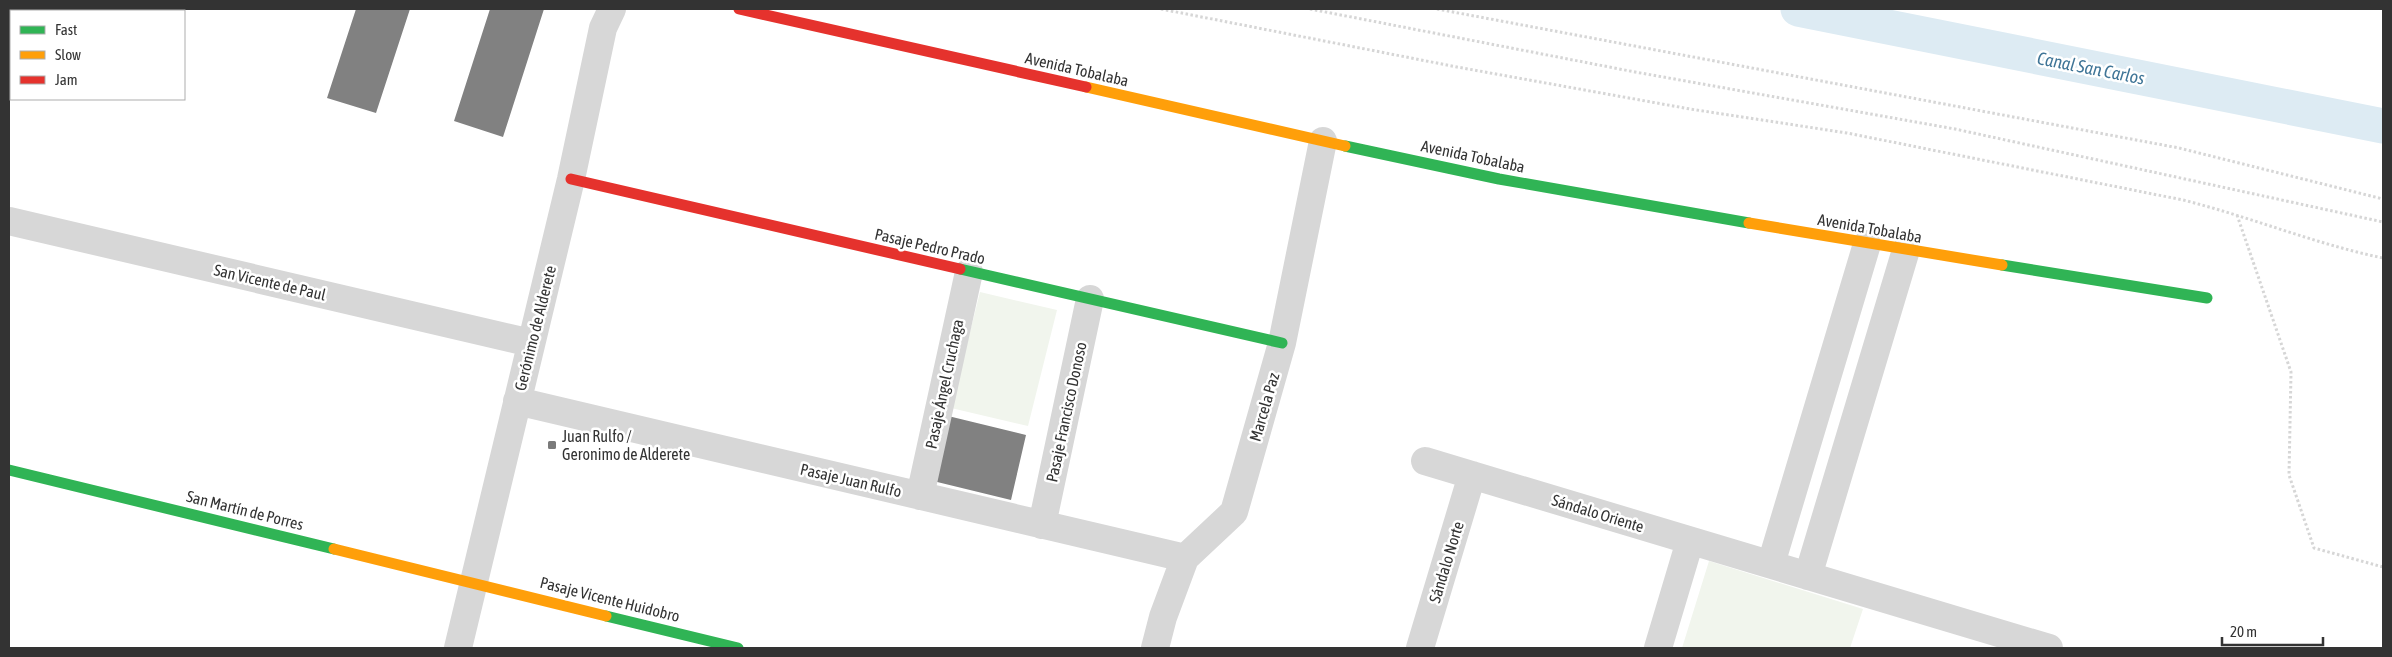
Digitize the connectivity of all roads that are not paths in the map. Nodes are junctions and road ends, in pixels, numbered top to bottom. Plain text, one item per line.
1 (612, 9) edge
2 (739, 9) edge
3 (1323, 141) junction
4 (570, 179) junction
5 (9, 221) edge
6 (1867, 244) junction
7 (1906, 250) junction
8 (969, 272) junction
9 (2207, 298) dead end
10 (1090, 299) junction
11 (531, 343) junction
12 (1282, 343) junction
13 (517, 401) junction
14 (1425, 461) dead end
15 (9, 470) edge
16 (1472, 475) junction
17 (920, 496) junction
18 (1042, 525) junction
19 (1690, 541) junction
20 (1186, 558) junction
21 (1771, 564) junction
22 (1808, 576) junction
23 (474, 582) junction
24 (1999, 641) edge
25 (458, 648) edge
26 (738, 648) edge
27 (1155, 648) edge
28 (1420, 648) edge
29 (1658, 648) edge
30 (2049, 648) edge

1 - 4 street, Gerónimo de Alderete
2 - 3 street, Avenida Tobalaba
3 - 6 street, Avenida Tobalaba
3 - 12 street, Marcela Paz
4 - 8 street, Pasaje Pedro Prado
4 - 11 street, Gerónimo de Alderete
5 - 11 street, San Vicente de Paul
6 - 7 street, Avenida Tobalaba
6 - 21 street
7 - 9 street, Avenida Tobalaba
7 - 22 street
8 - 10 street, Pasaje Pedro Prado
8 - 17 street, Pasaje Ángel Cruchaga
10 - 12 street, Pasaje Pedro Prado
10 - 18 street, Pasaje Francisco Donoso
11 - 13 street, Gerónimo de Alderete
12 - 20 street, Marcela Paz
13 - 17 street, Pasaje Juan Rulfo
13 - 23 street, Gerónimo de Alderete
14 - 16 street, Sándalo Oriente
15 - 23 street, San Martín de Porres
16 - 19 street, Sándalo Oriente
16 - 28 street, Sándalo Norte
17 - 18 street, Pasaje Juan Rulfo
18 - 20 street, Pasaje Juan Rulfo
19 - 21 street, Sándalo Oriente
19 - 29 street
20 - 27 street, Marcela Paz
21 - 22 street, Sándalo Oriente
22 - 24 street, Sándalo Oriente
23 - 25 street, Gerónimo de Alderete
23 - 26 street, Pasaje Vicente Huidobro
24 - 30 street, Sándalo Oriente

